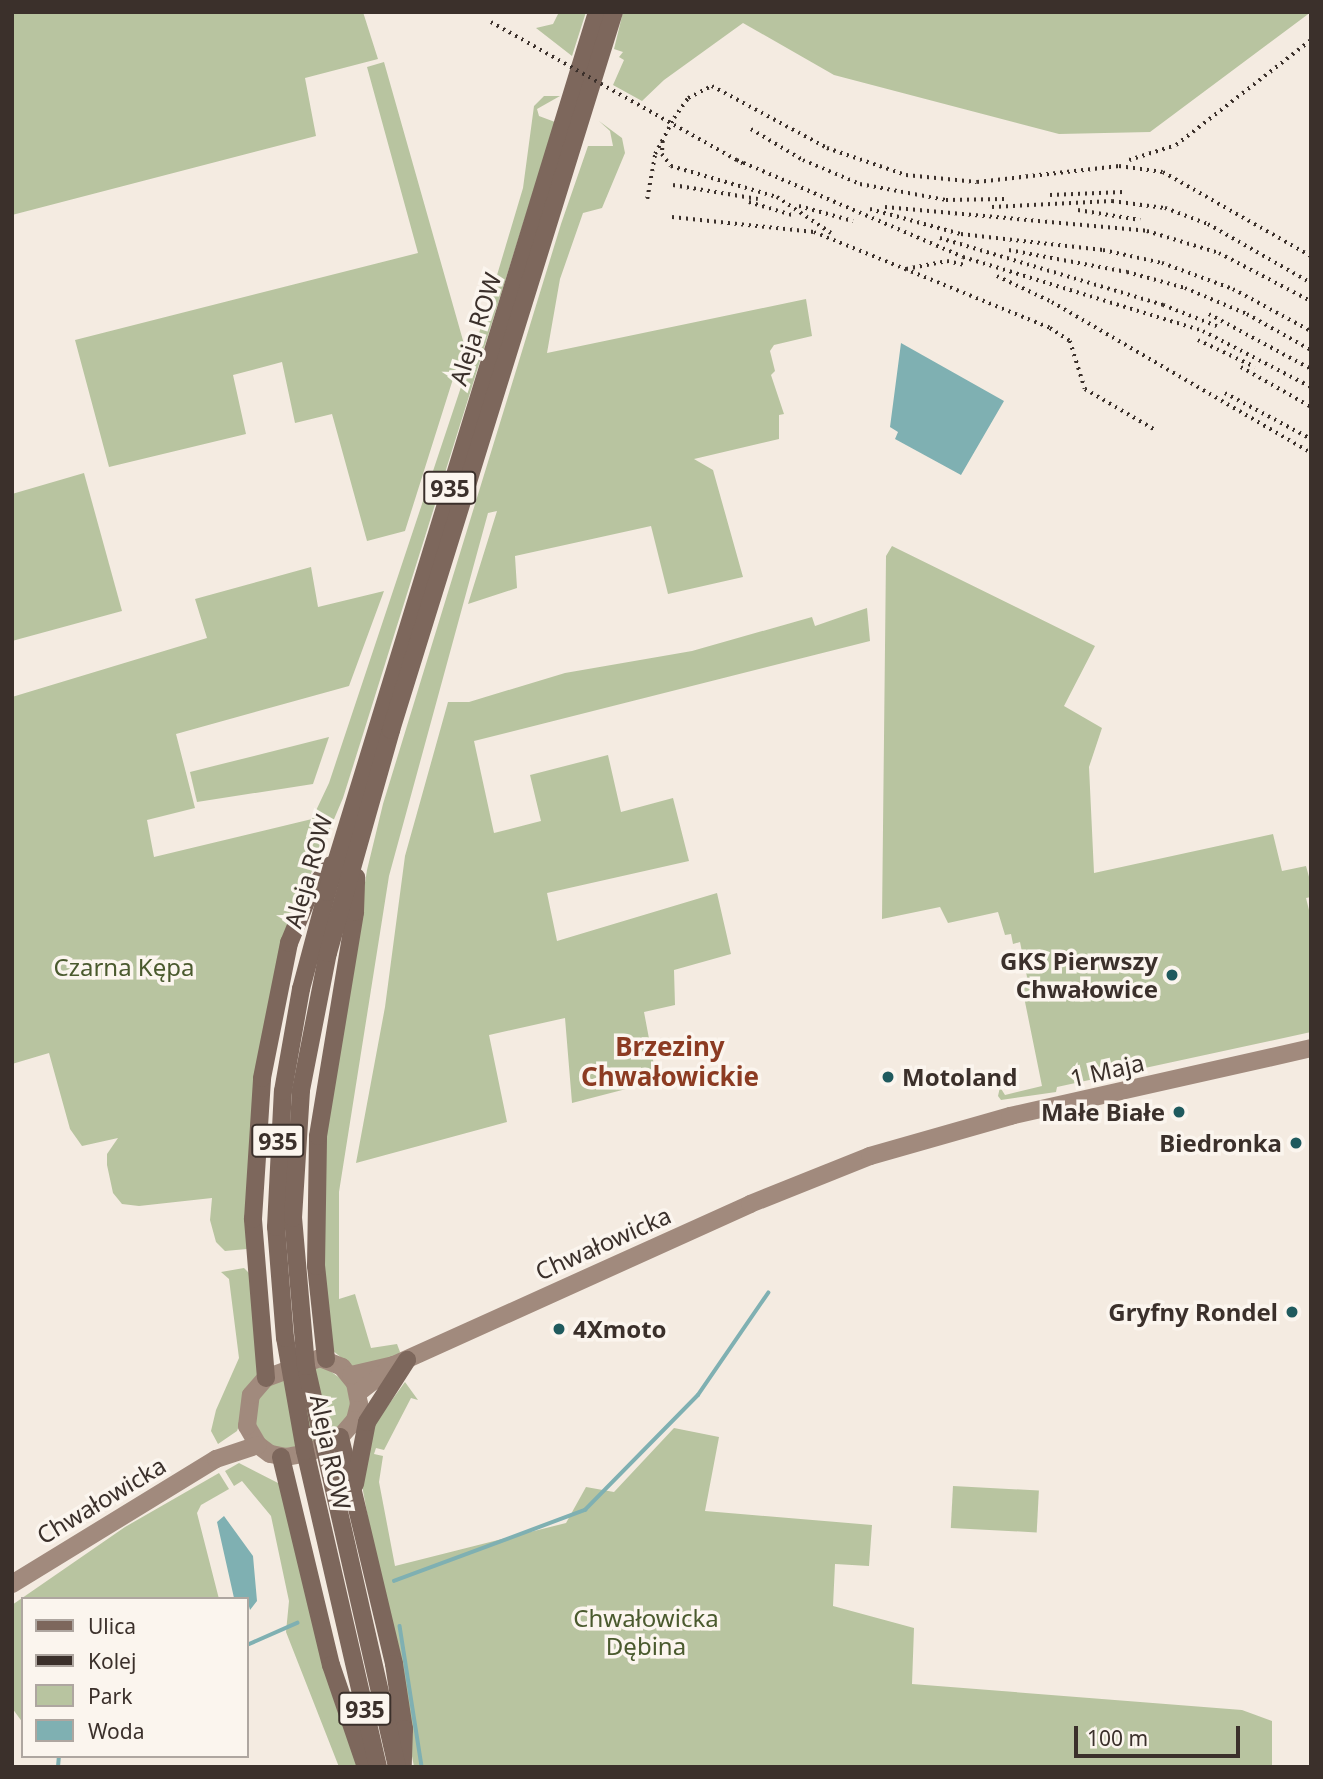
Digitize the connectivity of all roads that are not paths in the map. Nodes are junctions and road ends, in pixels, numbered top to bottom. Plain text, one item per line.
1 (597, 12) edge
2 (614, 12) edge
3 (348, 853) junction
4 (1311, 1048) edge
5 (834, 1168) joint
6 (326, 1359) junction
7 (401, 1363) junction
8 (351, 1375) junction
9 (266, 1378) junction
10 (358, 1393) junction
11 (247, 1426) junction
12 (340, 1437) junction
13 (258, 1445) junction
14 (281, 1457) junction
15 (216, 1459) junction
16 (320, 1478) junction
17 (354, 1497) junction
18 (12, 1584) edge
19 (366, 1767) edge
20 (378, 1767) edge
21 (397, 1767) edge
22 (403, 1767) edge

1 - 3 main road, Aleja ROW / 935
2 - 3 main road, Aleja ROW / 935
3 - 6 main road
3 - 9 main road
3 - 16 main road, Aleja ROW / 935
4 - 5 main road, 1 Maja
5 - 7 main road, Chwałowicka
6 - 8 main road
6 - 9 main road
7 - 8 main road, Chwałowicka
7 - 10 main road, Chwałowicka
7 - 17 main road
8 - 10 main road
9 - 11 main road
10 - 12 main road
11 - 13 main road
11 - 15 main road, Chwałowicka
12 - 14 main road
12 - 17 main road
13 - 14 main road
13 - 15 main road, Chwałowicka
14 - 19 main road
15 - 18 main road, Chwałowicka
16 - 20 main road, Aleja ROW / 935
16 - 21 main road, Aleja ROW / 935
17 - 22 main road

